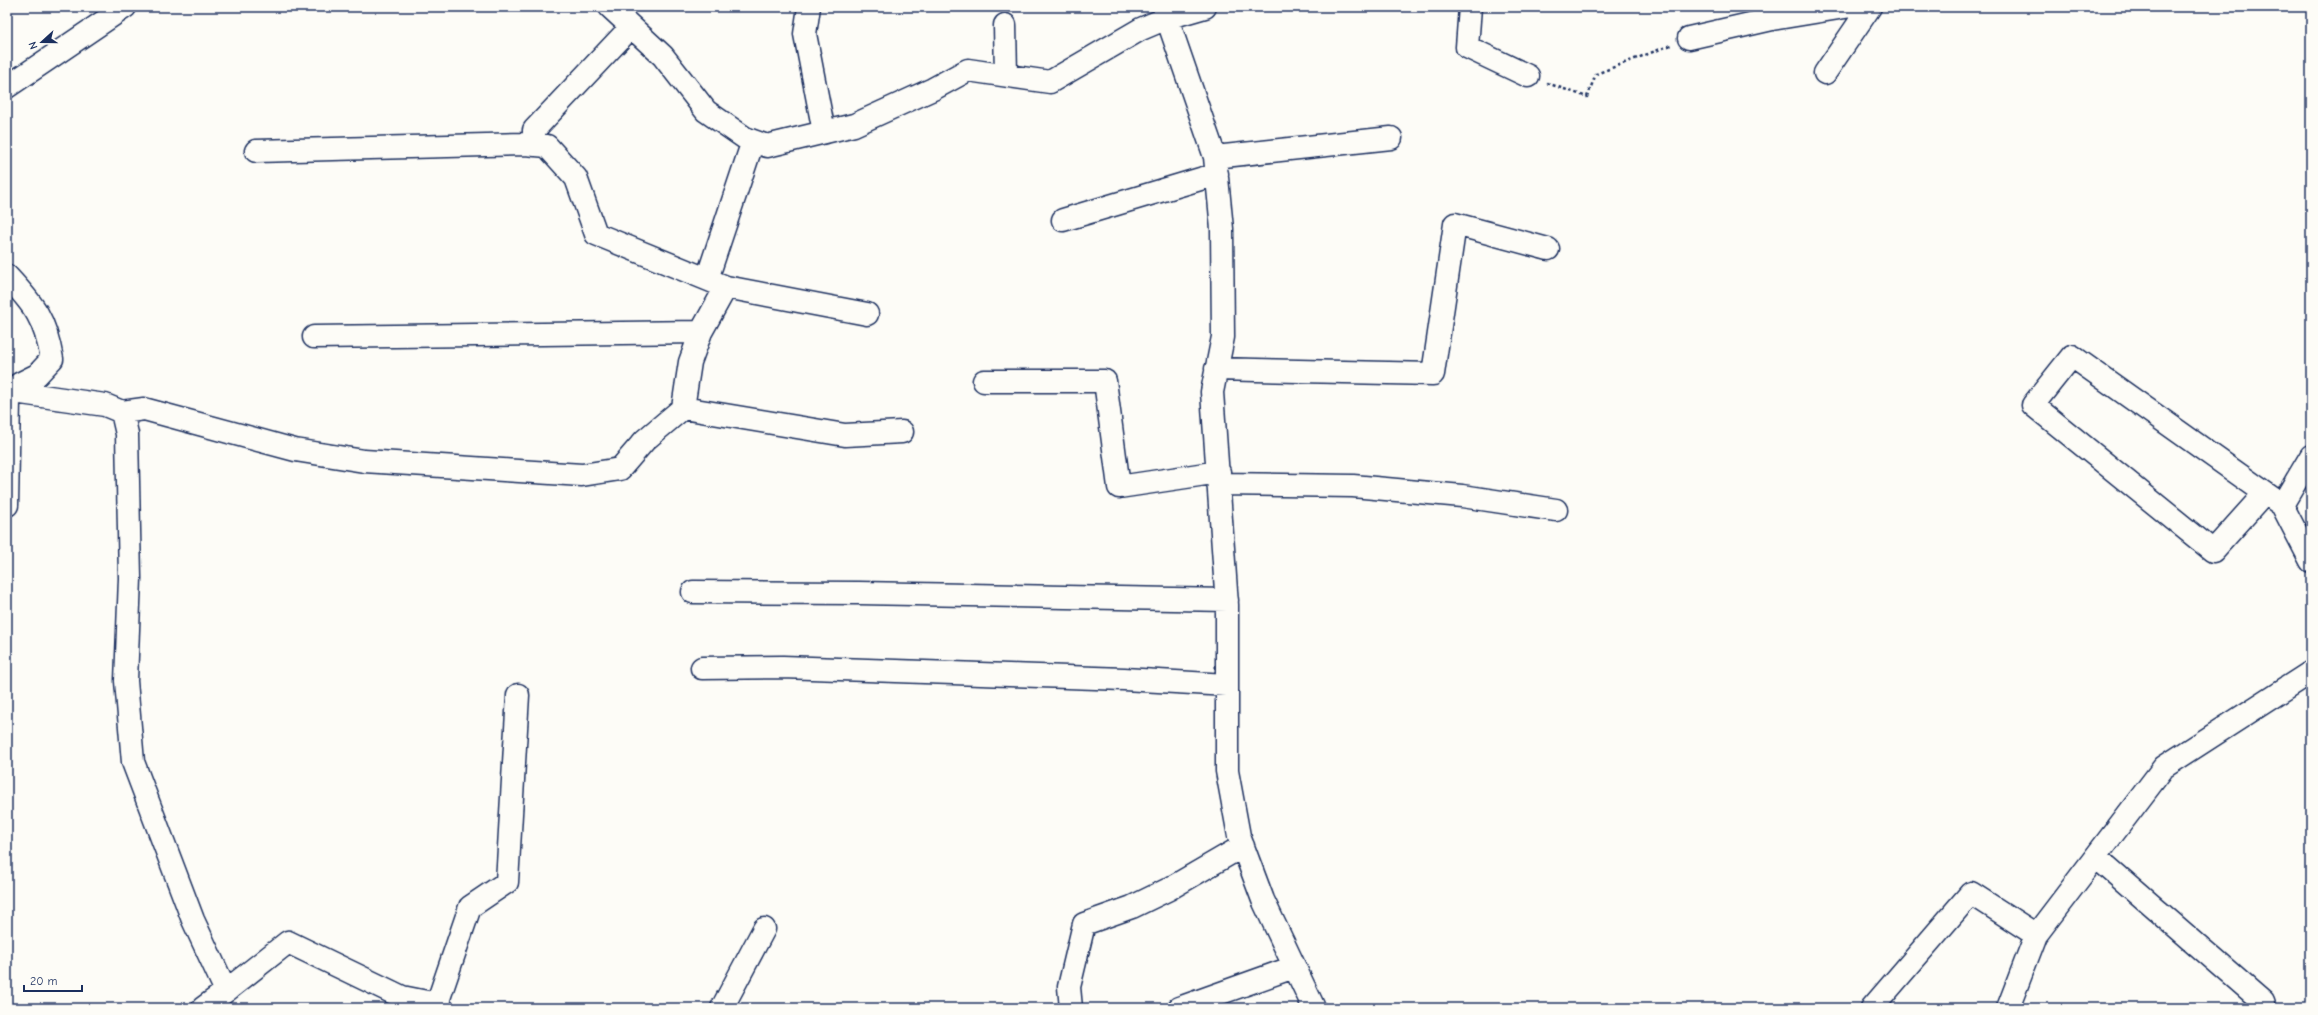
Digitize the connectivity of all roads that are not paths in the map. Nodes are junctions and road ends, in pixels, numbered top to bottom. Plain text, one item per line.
1 (126, 7) edge
2 (610, 7) edge
3 (809, 7) edge
4 (1205, 7) edge
5 (1470, 7) edge
6 (1845, 7) edge
7 (1870, 7) edge
8 (1166, 12) edge
9 (1005, 25) dead end
10 (631, 27) junction
11 (1689, 38) road end
12 (1825, 73) dead end
13 (1006, 75) junction
14 (1528, 76) road end
15 (7, 87) edge
16 (824, 132) junction
17 (1391, 138) dead end
18 (753, 141) junction
19 (534, 145) junction
20 (256, 151) dead end
21 (1216, 165) junction
22 (1063, 220) dead end
23 (1548, 249) dead end
24 (7, 276) edge
25 (717, 283) junction
26 (867, 314) dead end
27 (702, 332) junction
28 (314, 337) dead end
29 (1216, 369) junction
30 (984, 381) dead end
31 (14, 392) junction
32 (683, 408) junction
33 (122, 412) junction
34 (902, 432) dead end
35 (2311, 456) edge
36 (1219, 478) junction
37 (2265, 493) junction
38 (7, 505) edge
39 (2282, 505) junction
40 (1556, 510) dead end
41 (2311, 561) edge
42 (693, 592) dead end
43 (1227, 600) junction
44 (702, 668) dead end
45 (2311, 672) edge
46 (1227, 685) junction
47 (518, 696) dead end
48 (1243, 846) junction
49 (2096, 856) junction
50 (764, 929) dead end
51 (2036, 935) junction
52 (1294, 967) junction
53 (226, 990) junction
54 (440, 1006) edge
55 (204, 1008) edge
56 (722, 1008) edge
57 (1071, 1008) edge
58 (1179, 1008) edge
59 (1314, 1008) edge
60 (1872, 1008) edge
61 (2008, 1008) edge
62 (2265, 1008) edge

1 - 15 street
2 - 10 street
3 - 16 street
4 - 8 street
5 - 14 street
6 - 11 street
7 - 12 street
8 - 13 street
8 - 21 street
9 - 13 street
10 - 18 street
10 - 19 street
13 - 16 street
16 - 18 street
17 - 21 street
18 - 25 street
19 - 20 street
19 - 25 street
21 - 22 street
21 - 29 street
23 - 29 street
24 - 31 street
25 - 26 street
25 - 27 street
27 - 28 street
27 - 32 street
29 - 36 street
30 - 36 street
31 - 33 street
31 - 38 street
32 - 33 street
32 - 34 street
33 - 53 street
35 - 39 street
36 - 40 street
36 - 43 street
37 - 37 street
37 - 39 street
39 - 41 street
42 - 43 street
43 - 46 street
44 - 46 street
45 - 49 street
46 - 48 street
47 - 54 street
48 - 52 street
48 - 57 street
49 - 51 street
49 - 62 street
50 - 56 street
51 - 60 street
51 - 61 street
52 - 58 street
52 - 59 street
53 - 54 street
53 - 55 street

